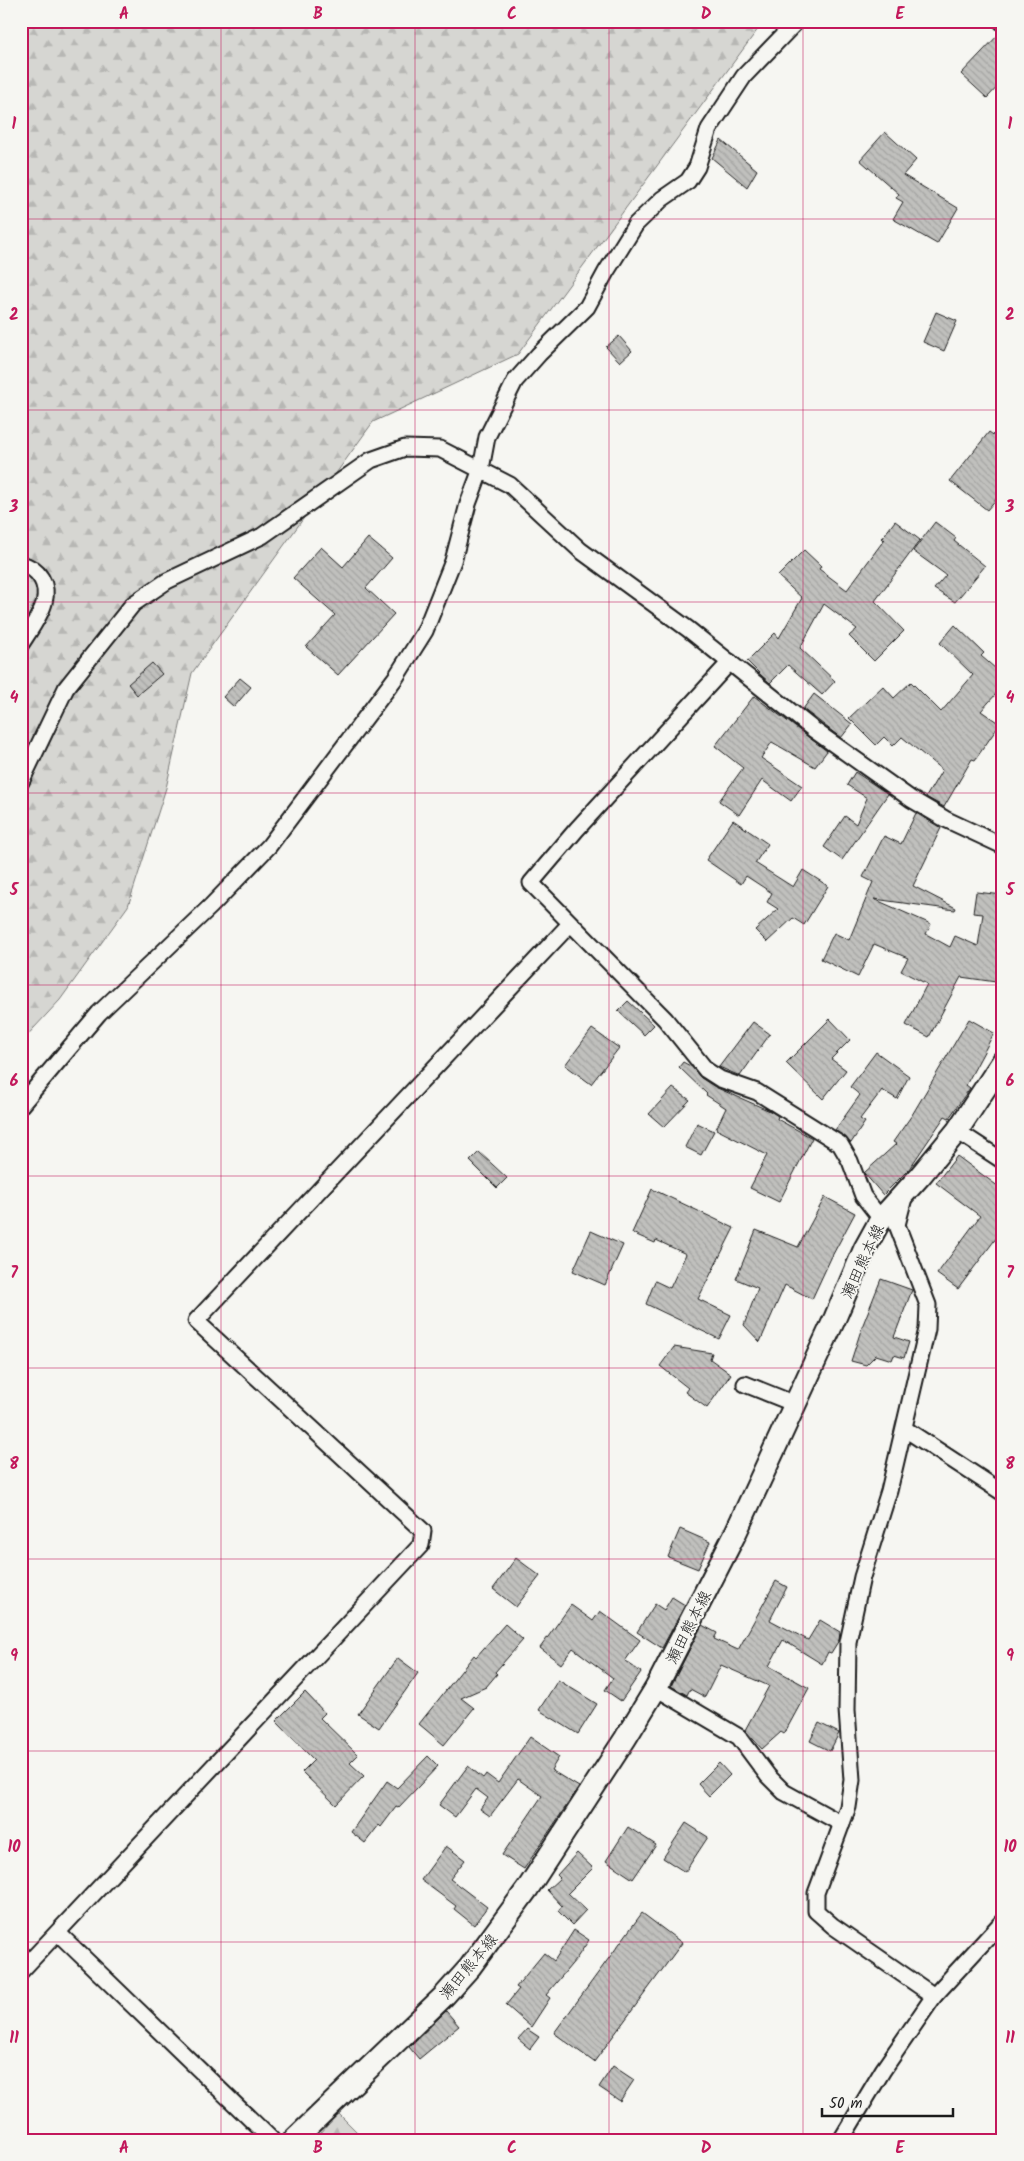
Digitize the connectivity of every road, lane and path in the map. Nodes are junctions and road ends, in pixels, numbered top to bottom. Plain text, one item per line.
1 (797, 21) edge
2 (481, 469) junction
3 (21, 564) edge
4 (21, 644) edge
5 (730, 662) junction
6 (21, 782) edge
7 (1003, 846) edge
8 (570, 924) junction
9 (1003, 1061) edge
10 (21, 1105) edge
11 (957, 1131) junction
12 (1003, 1161) edge
13 (905, 1193) junction
14 (881, 1219) junction
15 (746, 1384) dead end
16 (795, 1404) junction
17 (905, 1429) junction
18 (1003, 1493) edge
19 (656, 1688) junction
20 (842, 1824) junction
21 (1003, 1921) edge
22 (58, 1933) junction
23 (21, 1971) edge
24 (934, 1996) junction
25 (272, 2140) edge
26 (294, 2140) edge
27 (841, 2140) edge

1 - 2 street
2 - 5 street
2 - 6 street
2 - 10 street
3 - 4 street
5 - 7 street
5 - 8 street
8 - 14 street
8 - 22 street
9 - 11 main road, 瀬田熊本線
11 - 12 street
11 - 13 main road, 瀬田熊本線
13 - 14 main road, 瀬田熊本線
13 - 17 street
14 - 16 main road, 瀬田熊本線
15 - 16 street
16 - 19 main road, 瀬田熊本線
17 - 18 street
17 - 20 street
19 - 20 street
19 - 26 main road, 瀬田熊本線
20 - 24 street
21 - 24 street
22 - 23 street
22 - 25 street
24 - 27 street

